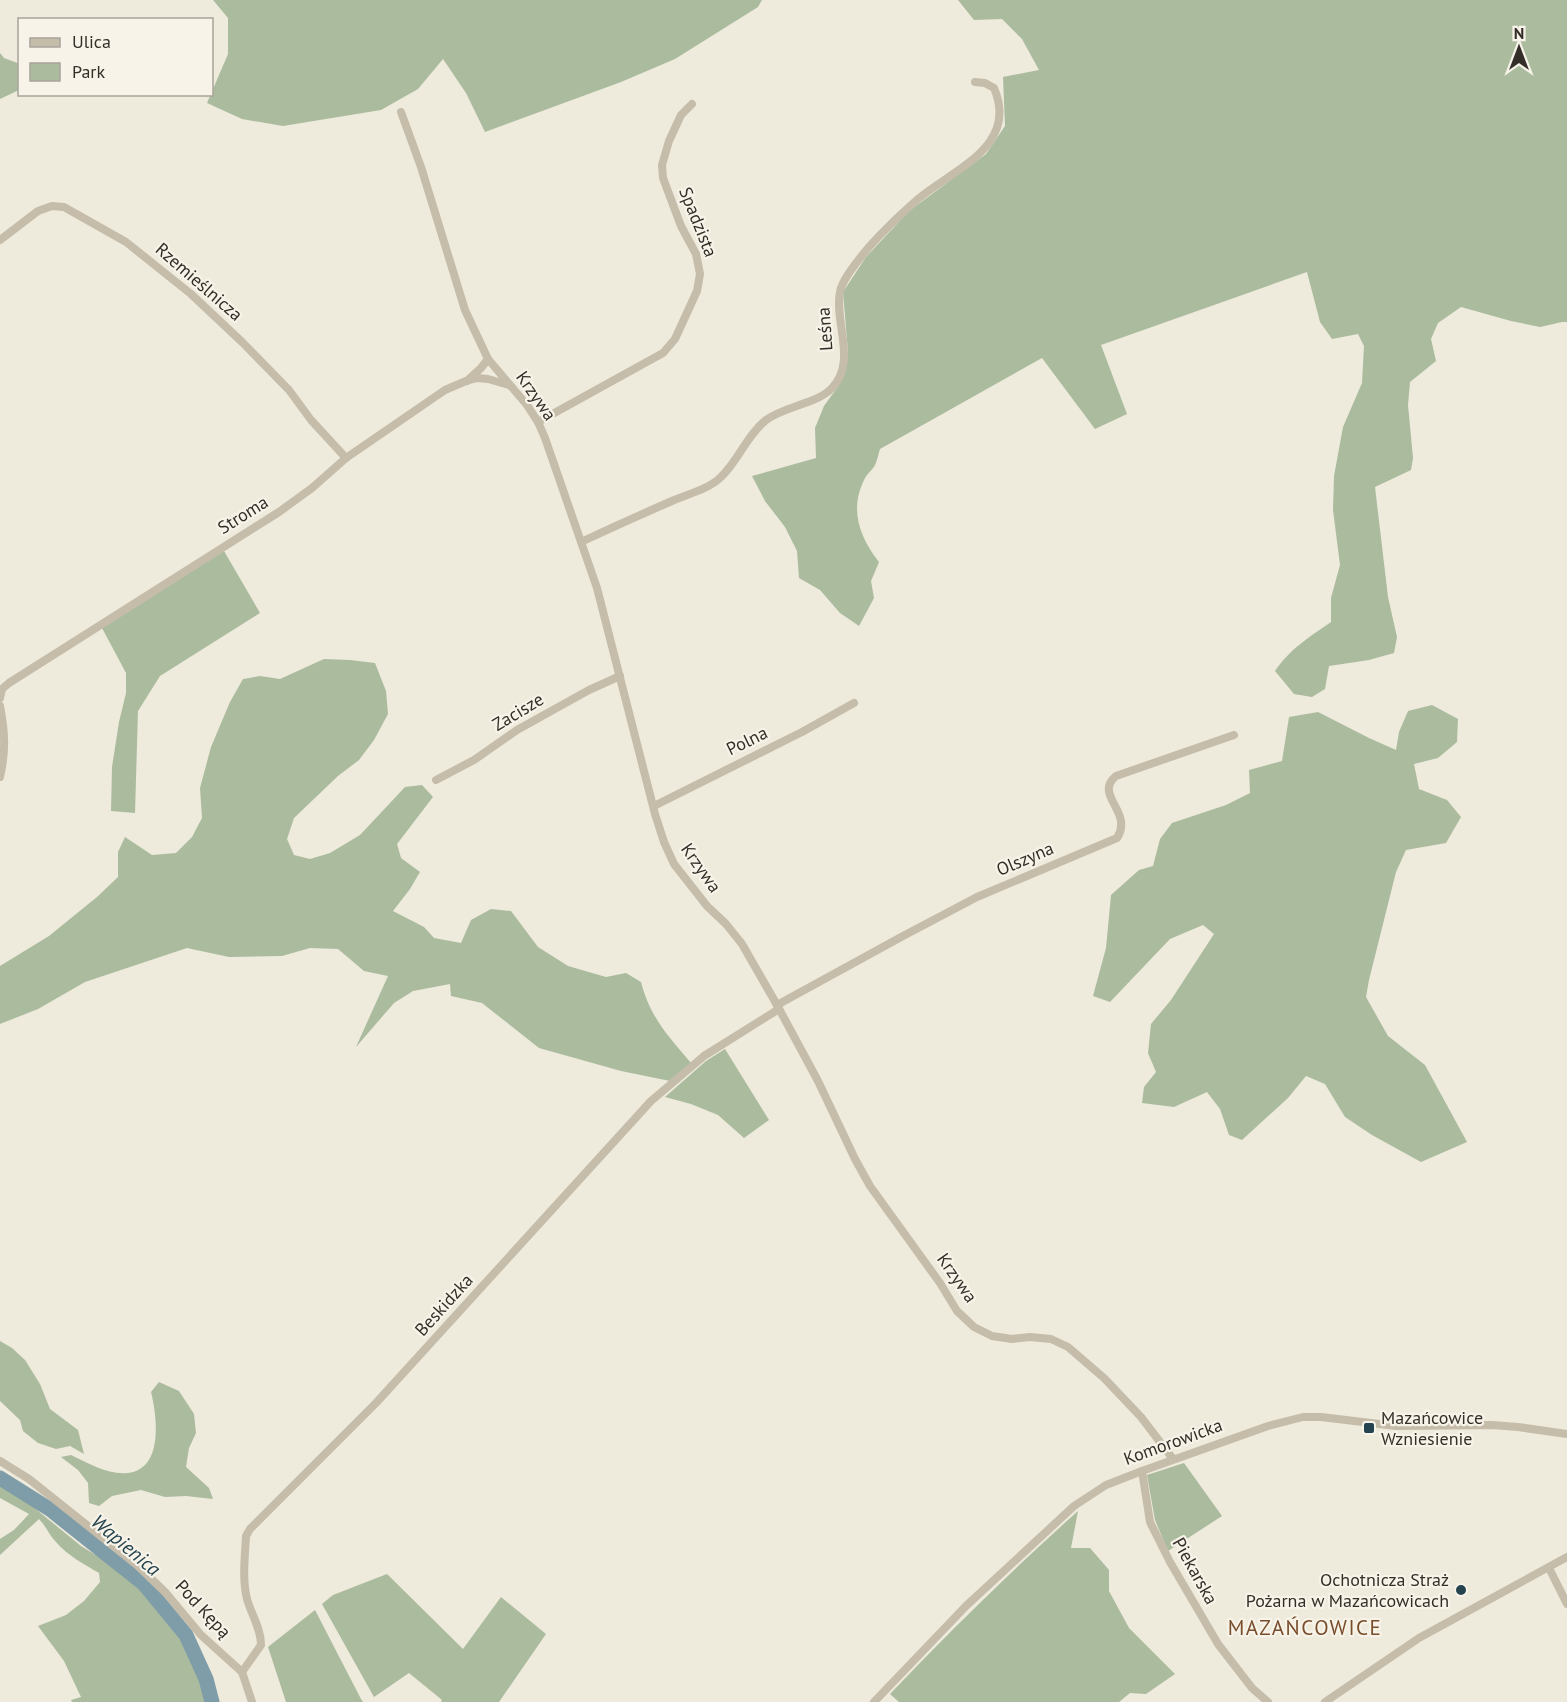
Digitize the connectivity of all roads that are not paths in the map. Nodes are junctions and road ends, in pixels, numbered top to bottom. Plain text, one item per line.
1 (975, 82) dead end
2 (692, 104) dead end
3 (401, 112) dead end
4 (0, 240) edge
5 (488, 359) junction
6 (466, 381) junction
7 (509, 386) junction
8 (538, 422) junction
9 (346, 458) junction
10 (581, 542) junction
11 (620, 676) junction
12 (0, 698) edge
13 (854, 703) dead end
14 (0, 706) edge
15 (1234, 735) dead end
16 (0, 777) edge
17 (436, 780) dead end
18 (654, 806) junction
19 (778, 1006) junction
20 (1567, 1434) edge
21 (1173, 1459) junction
22 (0, 1461) edge
23 (1142, 1471) junction
24 (1567, 1557) edge
25 (1549, 1568) junction
26 (1567, 1604) edge
27 (242, 1672) junction
28 (252, 1702) edge
29 (874, 1702) edge
30 (1268, 1702) edge
31 (1325, 1702) edge

1 - 10 street, Leśna
2 - 8 street, Spadzista
3 - 5 street, Krzywa
4 - 9 street, Rzemieślnicza
5 - 6 street
5 - 7 street, Krzywa
6 - 7 street, Stroma
6 - 9 street, Stroma
7 - 8 street, Krzywa
8 - 10 street, Krzywa
9 - 12 street, Stroma
10 - 11 street, Krzywa
11 - 17 street, Zacisze
11 - 18 street, Krzywa
13 - 18 street, Polna
14 - 16 street
15 - 19 street, Olszyna
18 - 19 street, Krzywa
19 - 21 street, Krzywa
19 - 27 street, Beskidzka
20 - 21 street, Komorowicka
21 - 23 street, Komorowicka
22 - 27 street, Pod Kępą
23 - 29 street, Komorowicka
23 - 30 street, Piekarska
24 - 25 street
25 - 26 street
25 - 31 street
27 - 28 street, Pod Kępą

